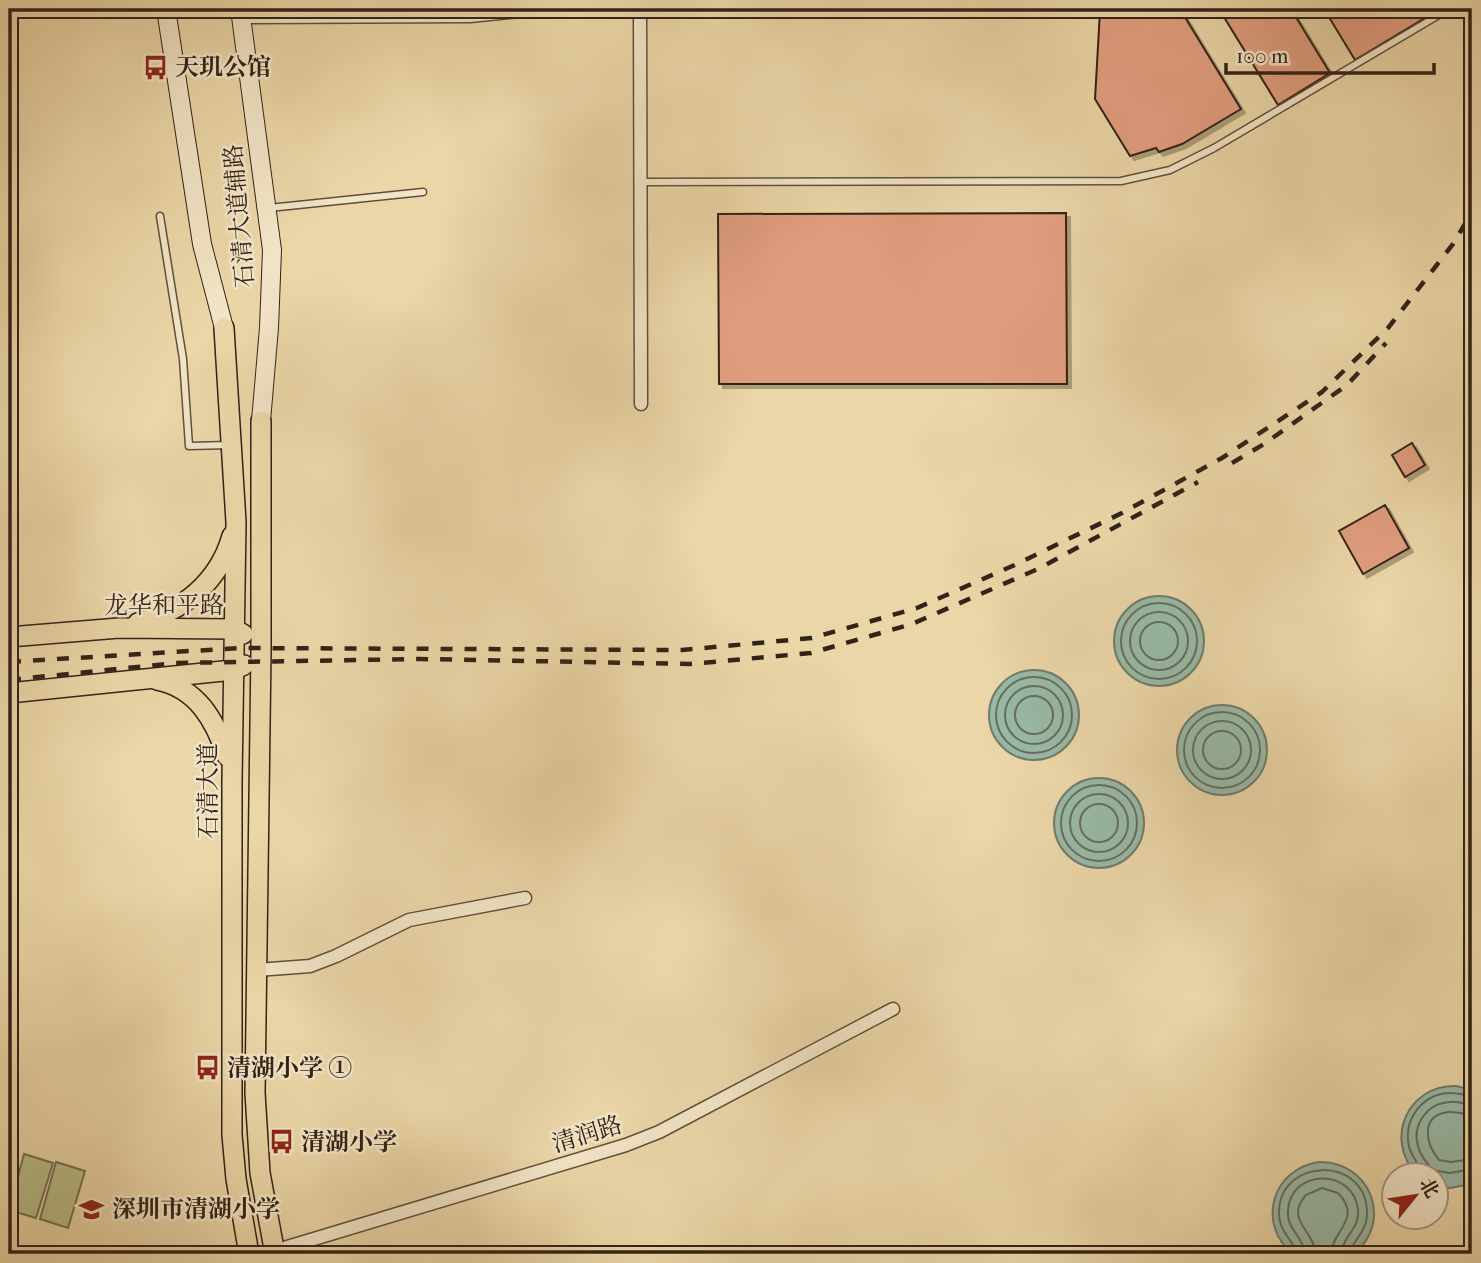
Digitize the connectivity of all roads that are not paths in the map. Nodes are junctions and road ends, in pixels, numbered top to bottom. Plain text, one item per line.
1 (166, 9) edge
2 (538, 9) edge
3 (640, 9) edge
4 (1450, 9) edge
5 (241, 13) edge
6 (641, 181) junction
7 (424, 192) dead end
8 (267, 208) junction
9 (160, 216) dead end
10 (224, 328) joint
11 (641, 404) dead end
12 (261, 421) joint
13 (231, 445) junction
14 (236, 522) junction
15 (119, 628) junction
16 (234, 629) junction
17 (9, 637) edge
18 (261, 651) junction
19 (233, 670) junction
20 (148, 678) junction
21 (9, 693) edge
22 (232, 781) junction
23 (525, 898) dead end
24 (257, 970) junction
25 (893, 1009) dead end
26 (275, 1253) edge
27 (249, 1254) edge

1 - 10 main road, 石清大道辅路
2 - 5 street
3 - 6 street
4 - 6 lane
5 - 8 main road, 石清大道辅路
6 - 11 street
7 - 8 lane
8 - 12 main road, 石清大道辅路
9 - 13 lane
10 - 13 main road, 石清大道
12 - 18 main road, 石清大道
13 - 14 main road, 石清大道
14 - 15 main road
14 - 16 main road, 石清大道
15 - 16 main road, 龙华和平路
15 - 17 main road, 龙华和平路
16 - 18 main road, 龙华和平路
16 - 19 main road, 石清大道
18 - 19 main road
18 - 24 main road, 石清大道
19 - 20 main road
19 - 22 main road, 石清大道
20 - 21 main road
20 - 22 main road
22 - 27 main road, 石清大道
23 - 24 street
24 - 26 main road, 石清大道
25 - 26 street, 清润路

